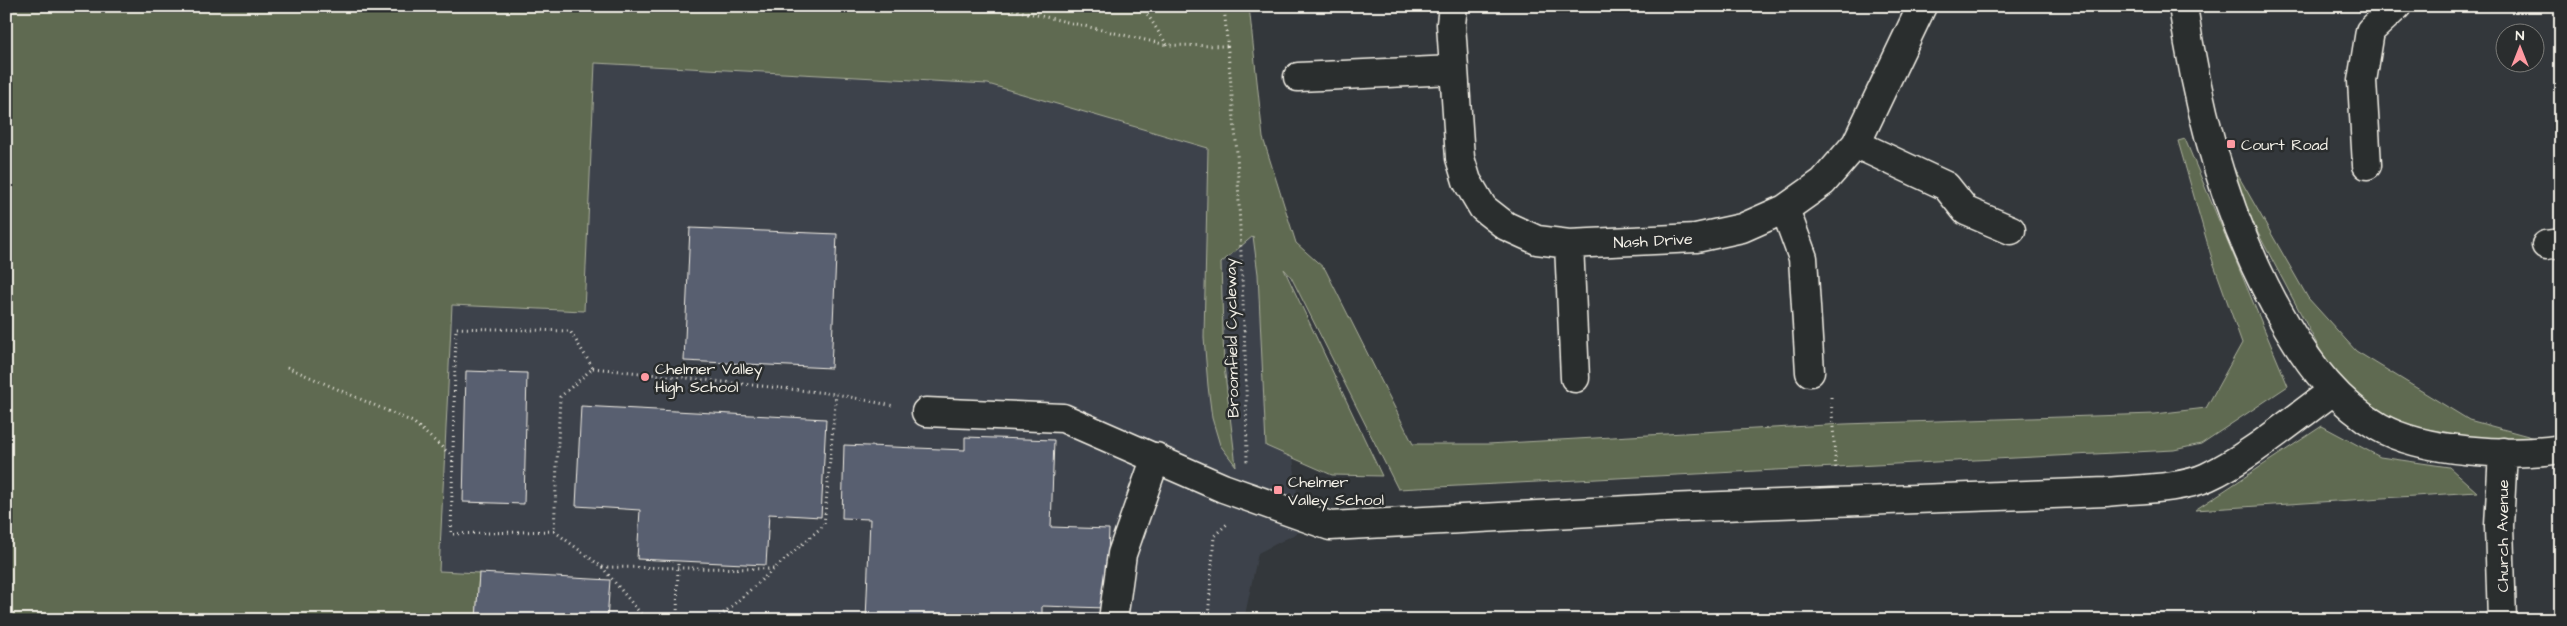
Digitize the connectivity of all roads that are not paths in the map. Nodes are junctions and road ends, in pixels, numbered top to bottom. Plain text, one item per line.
1 (1453, 6) edge
2 (1922, 6) edge
3 (2183, 6) edge
4 (2398, 6) edge
5 (1453, 70) junction
6 (1298, 77) dead end
7 (1856, 144) junction
8 (2367, 165) dead end
9 (1785, 209) junction
10 (2010, 230) dead end
11 (1570, 244) junction
12 (1810, 372) road end
13 (1575, 378) dead end
14 (2333, 391) junction
15 (926, 412) road end
16 (2561, 450) edge
17 (2503, 452) junction
18 (1156, 458) junction
19 (1113, 620) edge
20 (2502, 620) edge

1 - 5 street, Nash Drive
2 - 7 street, Nash Drive
3 - 14 street
4 - 8 street
5 - 6 street
5 - 11 street, Nash Drive
7 - 9 street, Nash Drive
7 - 10 street
9 - 11 street, Nash Drive
9 - 12 street
11 - 13 street
14 - 17 street
14 - 18 street
15 - 18 street
16 - 17 street
17 - 20 street, Church Avenue
18 - 19 street

